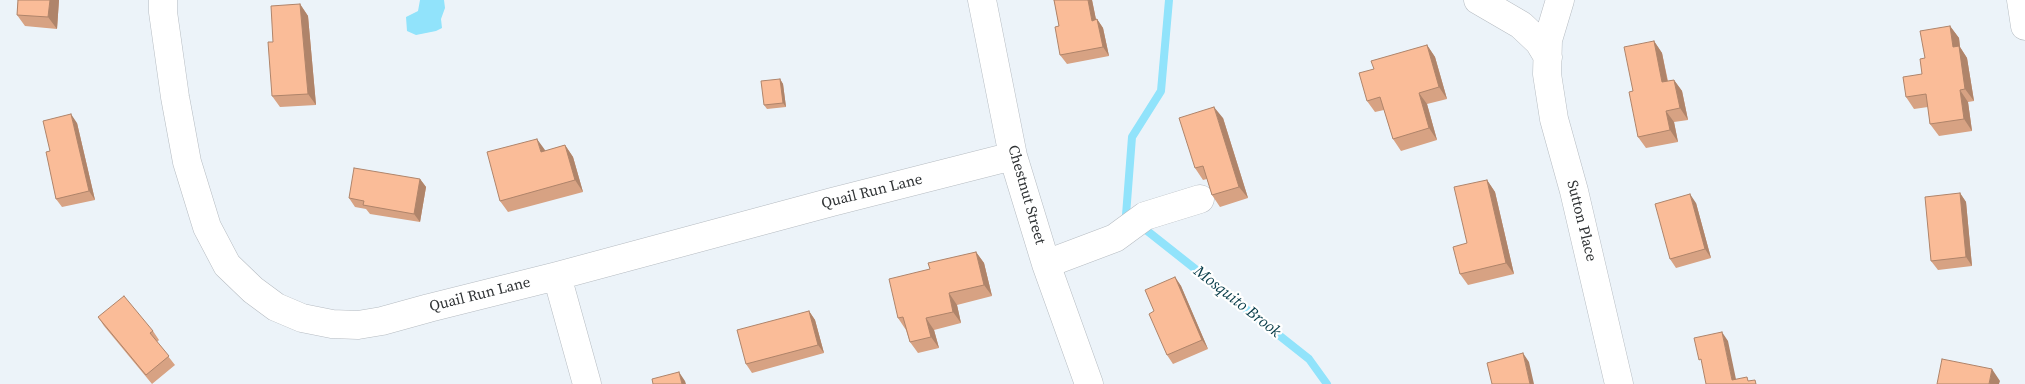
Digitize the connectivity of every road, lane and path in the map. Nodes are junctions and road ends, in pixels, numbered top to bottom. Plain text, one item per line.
1 (163, 0) edge
2 (982, 0) edge
3 (1478, 0) edge
4 (1560, 0) edge
5 (2021, 0) edge
6 (2025, 26) edge
7 (1548, 57) junction
8 (1013, 156) junction
9 (1200, 199) dead end
10 (1046, 264) junction
11 (557, 276) junction
12 (587, 384) edge
13 (1089, 384) edge
14 (1619, 384) edge

1 - 11 street, Quail Run Lane
2 - 8 street, Chestnut Street
3 - 7 street
4 - 7 street, Sutton Place
5 - 6 street
7 - 14 street, Sutton Place
8 - 10 street, Chestnut Street
8 - 11 street, Quail Run Lane
9 - 10 street
10 - 13 street, Chestnut Street
11 - 12 street

